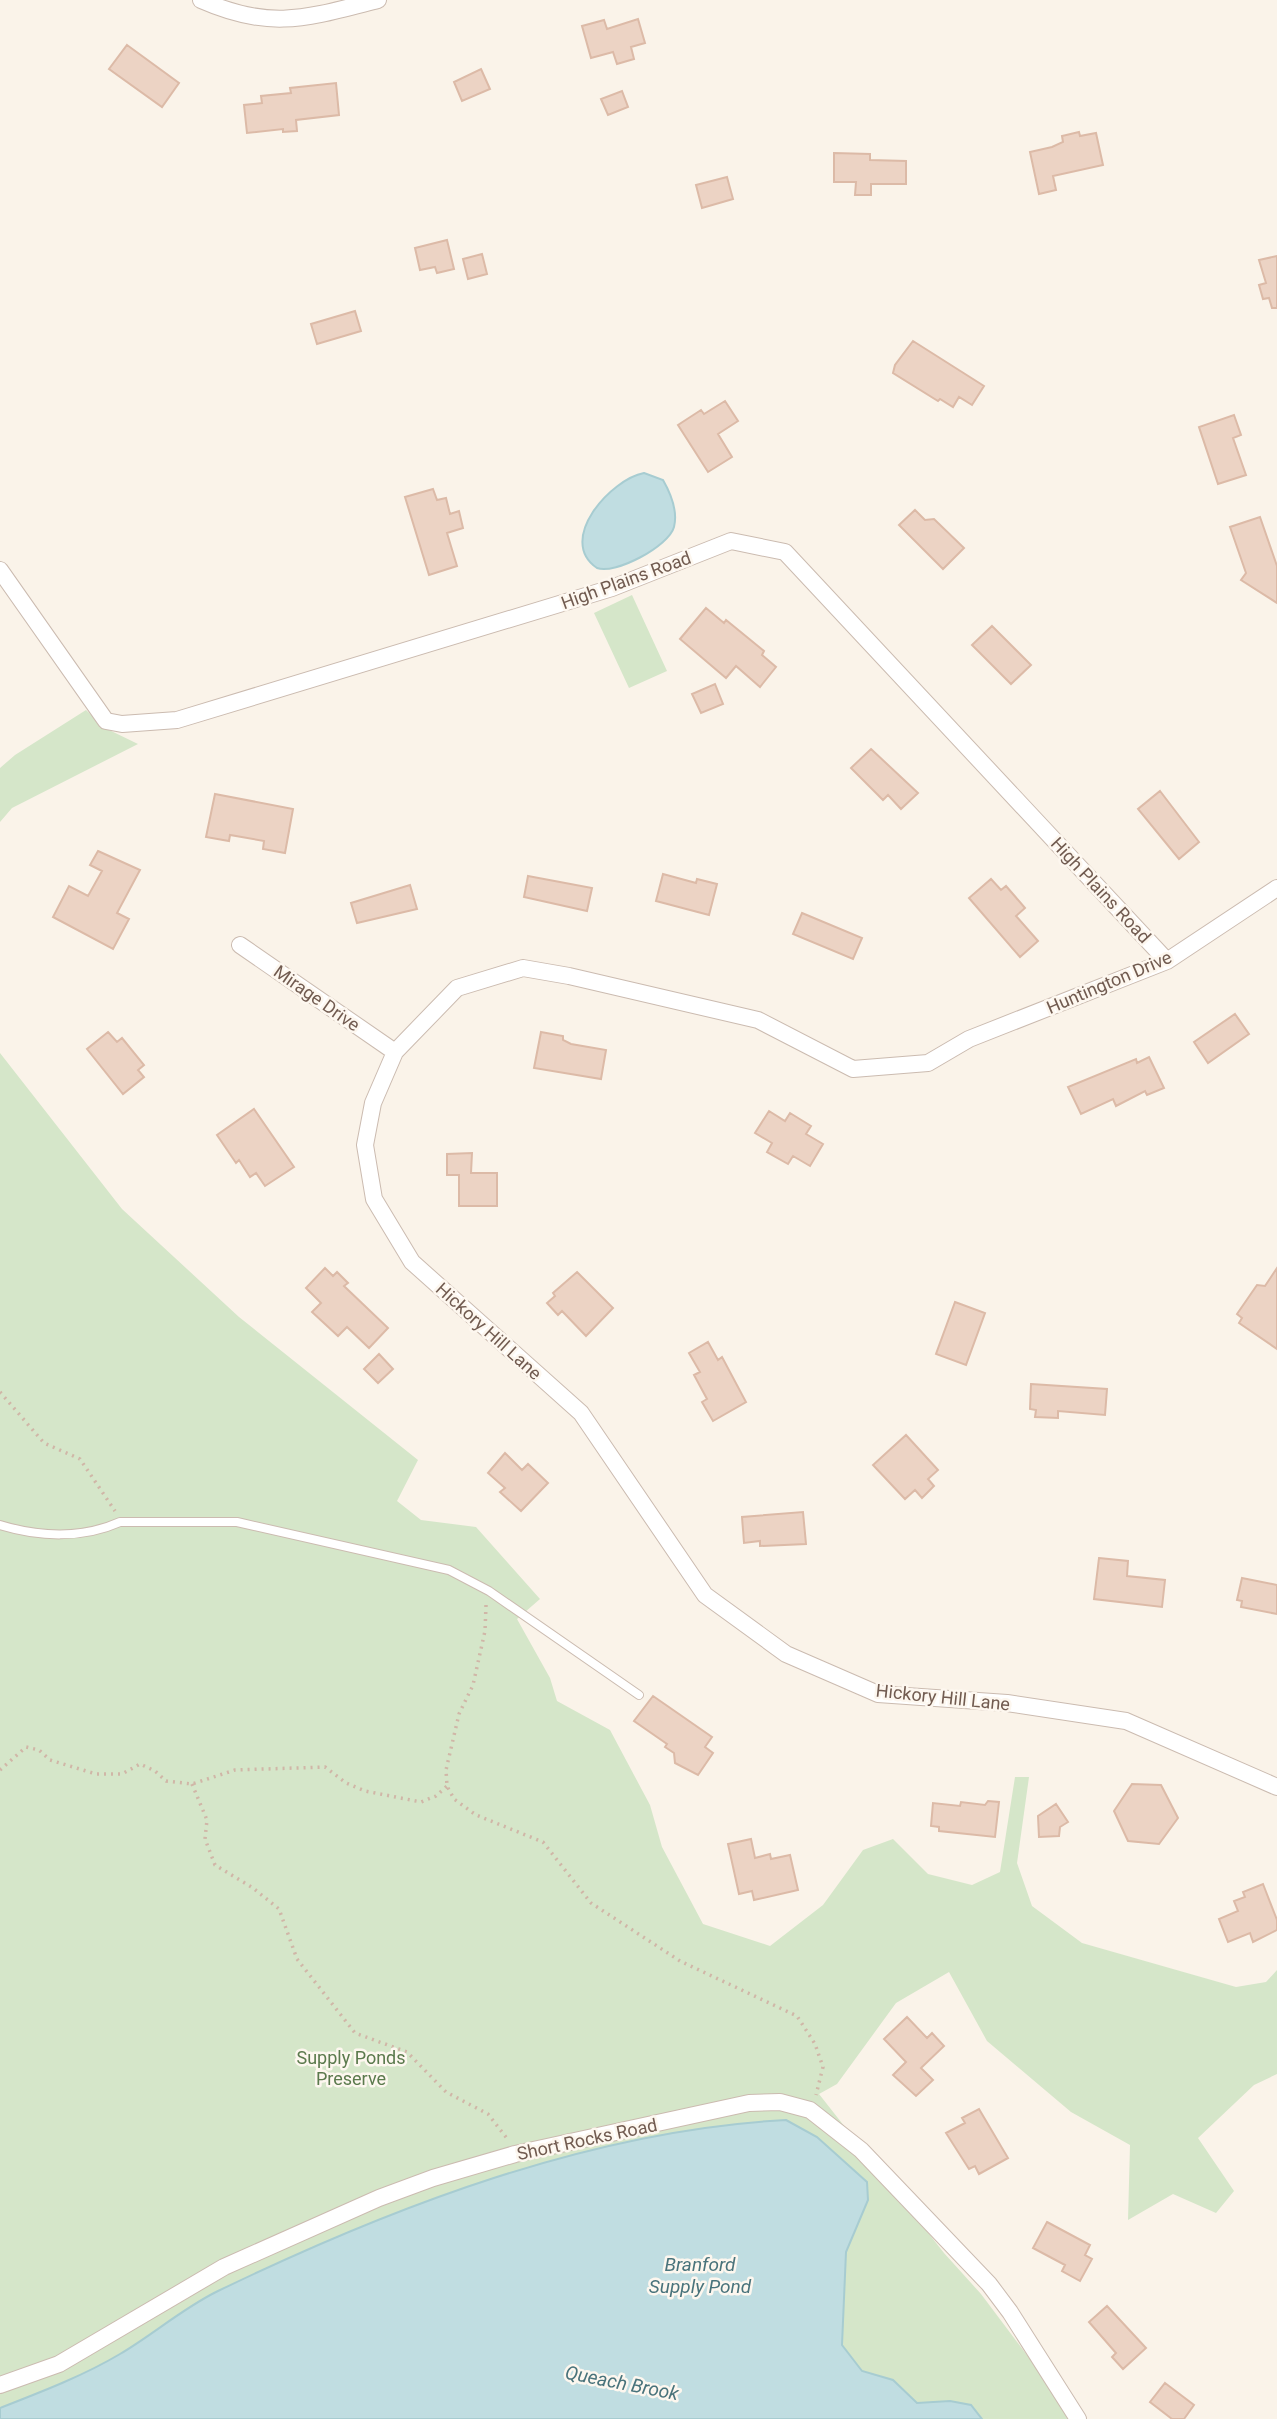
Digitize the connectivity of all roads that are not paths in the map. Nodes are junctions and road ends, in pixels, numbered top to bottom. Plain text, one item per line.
1 (201, 0) edge
2 (378, 0) edge
3 (0, 570) edge
4 (1277, 888) edge
5 (240, 945) dead end
6 (1167, 961) junction
7 (969, 1040) joint
8 (394, 1052) junction
9 (0, 1525) edge
10 (639, 1695) dead end
11 (1277, 1787) edge
12 (0, 2385) edge
13 (1078, 2419) edge

1 - 2 street
3 - 6 street, High Plains Road
4 - 6 street, Huntington Drive
5 - 8 street, Mirage Drive
6 - 7 street, Huntington Drive
7 - 8 street, Hickory Hill Lane
8 - 11 street, Hickory Hill Lane
9 - 10 lane
12 - 13 street, Short Rocks Road

